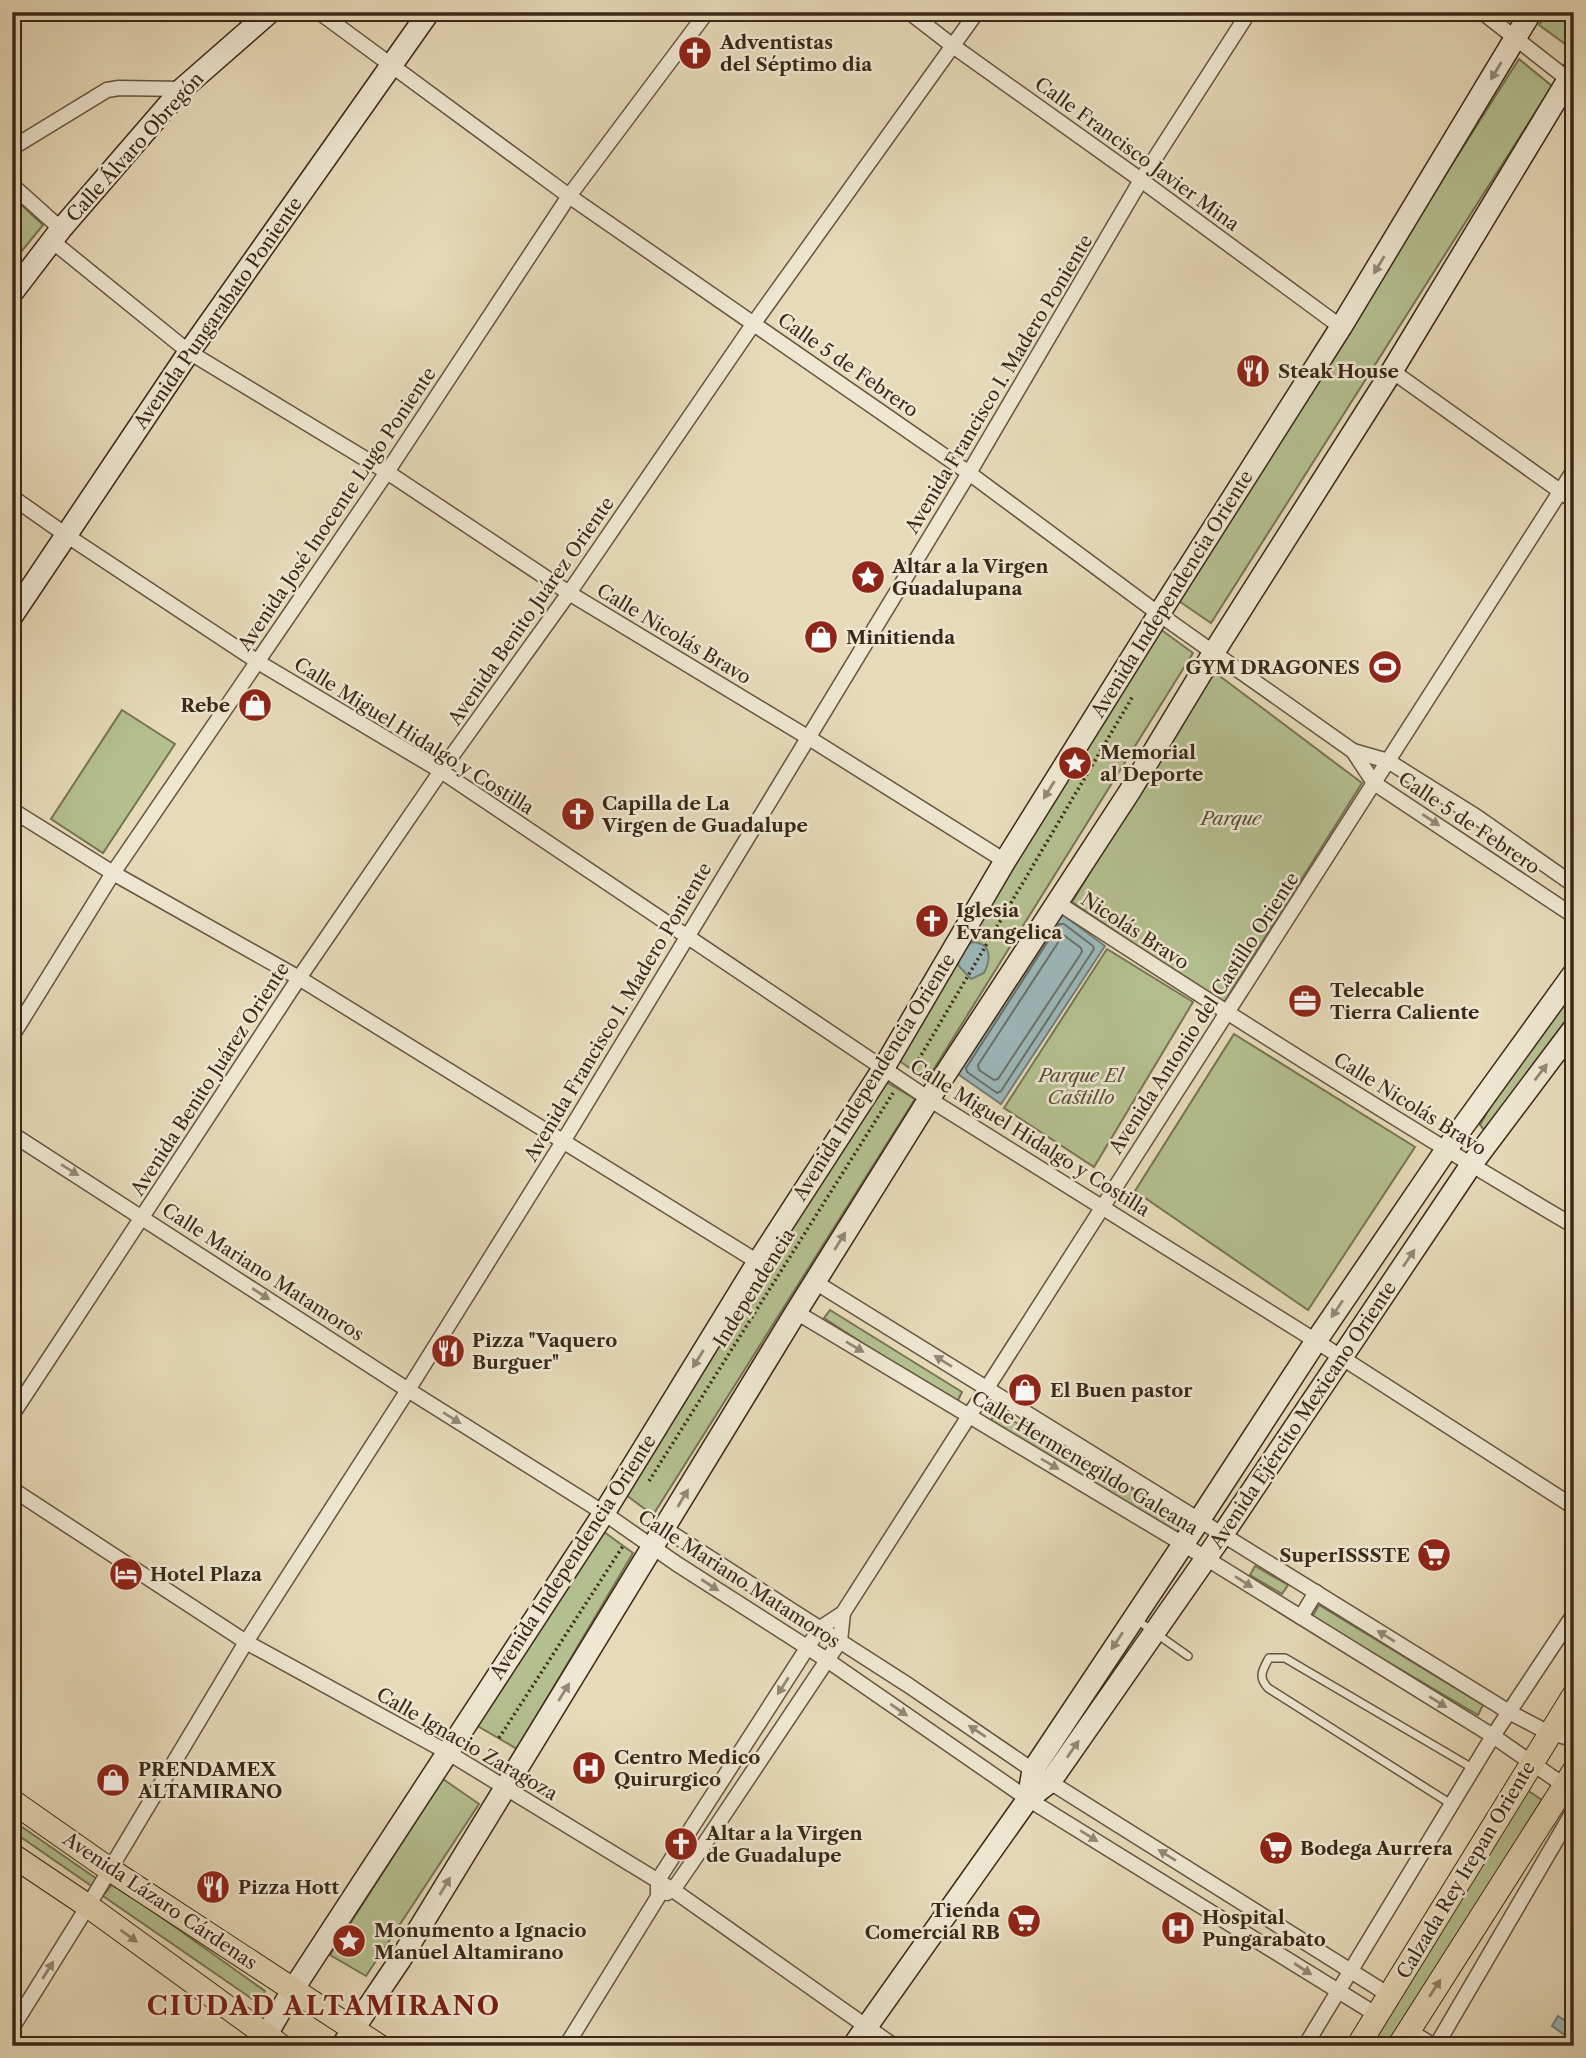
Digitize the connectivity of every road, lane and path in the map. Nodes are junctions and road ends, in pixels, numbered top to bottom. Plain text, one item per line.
1 (270, 12) edge
2 (319, 12) edge
3 (429, 12) edge
4 (707, 12) edge
5 (909, 12) edge
6 (977, 12) edge
7 (1249, 12) edge
8 (1482, 12) edge
9 (1531, 12) edge
10 (1514, 40) junction
11 (953, 46) junction
12 (392, 65) junction
13 (1572, 78) edge
14 (182, 89) junction
15 (12, 148) edge
16 (1141, 180) junction
17 (12, 185) edge
18 (569, 196) junction
19 (56, 235) junction
20 (12, 293) edge
21 (754, 323) junction
22 (1341, 327) junction
23 (189, 352) junction
24 (1392, 371) junction
25 (1574, 470) edge
26 (387, 472) junction
27 (969, 473) junction
28 (1560, 491) junction
29 (12, 497) edge
30 (1574, 500) edge
31 (66, 535) junction
32 (569, 593) junction
33 (1159, 614) junction
34 (12, 616) edge
35 (1214, 652) junction
36 (258, 662) junction
37 (1135, 694) dead end
38 (809, 738) junction
39 (1353, 751) junction
40 (1388, 761) junction
41 (441, 771) junction
42 (1374, 783) junction
43 (12, 810) edge
44 (1005, 861) junction
45 (113, 873) junction
46 (1574, 885) edge
47 (1058, 903) junction
48 (1574, 916) edge
49 (686, 935) junction
50 (1574, 973) edge
51 (299, 978) junction
52 (1227, 1013) junction
53 (1574, 1028) edge
54 (12, 1036) edge
55 (883, 1069) junction
56 (912, 1071) dead end
57 (897, 1088) dead end
58 (929, 1099) junction
59 (12, 1134) edge
60 (564, 1140) junction
61 (1446, 1150) junction
62 (1471, 1166) junction
63 (1103, 1206) junction
64 (143, 1217) junction
65 (1574, 1226) edge
66 (758, 1262) junction
67 (815, 1282) junction
68 (796, 1312) junction
69 (1315, 1341) junction
70 (1342, 1358) junction
71 (987, 1388) junction
72 (408, 1390) junction
73 (12, 1415) edge
74 (969, 1415) junction
75 (12, 1489) edge
76 (642, 1492) dead end
77 (1574, 1507) edge
78 (604, 1513) junction
79 (1200, 1520) junction
80 (665, 1529) junction
81 (1223, 1534) junction
82 (1183, 1544) junction
83 (623, 1546) dead end
84 (653, 1547) junction
85 (1206, 1559) junction
86 (1316, 1592) junction
87 (843, 1613) junction
88 (1574, 1614) edge
89 (1133, 1617) junction
90 (1301, 1617) junction
91 (820, 1628) junction
92 (1155, 1632) junction
93 (840, 1641) junction
94 (246, 1642) junction
95 (808, 1648) junction
96 (1188, 1656) dead end
97 (827, 1660) junction
98 (1083, 1692) junction
99 (1574, 1695) edge
100 (1103, 1707) junction
101 (1509, 1712) junction
102 (1549, 1733) junction
103 (1493, 1737) junction
104 (499, 1738) dead end
105 (1574, 1740) edge
106 (447, 1752) junction
107 (1531, 1763) junction
108 (1474, 1769) junction
109 (724, 1776) junction
110 (1042, 1776) junction
111 (1569, 1779) edge
112 (505, 1787) junction
113 (741, 1789) junction
114 (1028, 1799) junction
115 (12, 1801) edge
116 (1451, 1805) junction
117 (1574, 1810) edge
118 (12, 1855) edge
119 (110, 1869) junction
120 (1202, 1877) junction
121 (658, 1880) junction
122 (673, 1890) junction
123 (658, 1897) junction
124 (1186, 1897) junction
125 (88, 1906) junction
126 (1349, 1970) junction
127 (292, 1990) junction
128 (1337, 1991) junction
129 (1383, 2005) junction
130 (866, 2027) junction
131 (12, 2028) edge
132 (347, 2038) edge
133 (1403, 2038) edge
134 (269, 2043) edge
135 (379, 2046) edge
136 (566, 2046) edge
137 (853, 2046) edge
138 (894, 2046) edge
139 (1305, 2046) edge
140 (1358, 2046) edge
141 (1435, 2046) edge

1 - 14 street, Calle Álvaro Obregón
2 - 12 street, Calle 5 de Febrero
3 - 12 street, Avenida Pungarabato Poniente
4 - 18 street, Avenida José Inocente Lugo Poniente
5 - 11 street, Calle Francisco Javier Mina
6 - 11 street, Avenida Benito Juárez Oriente
7 - 16 street, Avenida Francisco I. Madero Poniente
8 - 10 street
9 - 10 street, Avenida Independencia Oriente
10 - 13 street
10 -> 22 street, Avenida Independencia Oriente
11 - 16 street, Calle Francisco Javier Mina
11 - 21 street, Avenida Benito Juárez Oriente
12 - 18 street, Calle 5 de Febrero
12 - 23 street, Avenida Pungarabato Poniente
13 - 24 street
14 - 15 street
14 - 19 street, Calle Álvaro Obregón
16 - 22 street, Calle Francisco Javier Mina
16 - 27 street, Avenida Francisco I. Madero Poniente
17 - 19 street, Calle Nicolás Bravo
18 - 21 street, Calle 5 de Febrero
18 - 26 street, Avenida José Inocente Lugo Poniente
19 - 20 street, Calle Álvaro Obregón
19 - 23 street, Calle Nicolás Bravo
21 - 27 street, Calle 5 de Febrero
21 - 32 street, Avenida Benito Juárez Oriente
22 - 33 street, Avenida Independencia Oriente
23 - 26 street, Calle Nicolás Bravo
23 - 31 street, Avenida Pungarabato Poniente
24 - 28 street
24 - 35 street
25 - 28 street, Avenida Antonio del Castillo Oriente
26 - 32 street, Calle Nicolás Bravo
26 - 36 street, Avenida José Inocente Lugo Poniente
27 - 33 street, Calle 5 de Febrero
27 - 38 street, Avenida Francisco I. Madero Poniente
28 - 30 street
28 - 40 street, Avenida Antonio del Castillo Oriente
29 - 31 street, Calle Miguel Hidalgo y Costilla
31 - 34 street, Avenida Pungarabato Poniente
31 - 36 street, Calle Miguel Hidalgo y Costilla
32 - 38 street, Calle Nicolás Bravo
32 - 41 street, Avenida Benito Juárez Oriente
33 - 35 street, Calle 5 de Febrero
33 -> 44 street, Avenida Independencia Oriente
35 - 39 street, Calle 5 de Febrero
35 - 47 street
36 - 41 street, Calle Miguel Hidalgo y Costilla
36 - 45 street, Avenida José Inocente Lugo Poniente
37 - 56 path
38 - 44 street, Calle Nicolás Bravo
38 - 49 street, Avenida Francisco I. Madero Poniente
39 - 40 street, Calle 5 de Febrero
39 - 42 street, Calle 5 de Febrero
40 - 42 street, Avenida Antonio del Castillo Oriente
40 - 46 street, Calle 5 de Febrero
41 - 49 street, Calle Miguel Hidalgo y Costilla
41 - 51 street, Avenida Benito Juárez Oriente
42 -> 48 street, Calle 5 de Febrero
42 - 52 street, Avenida Antonio del Castillo Oriente
43 - 45 street
44 - 55 street, Avenida Independencia Oriente
45 - 51 street
45 - 54 street, Avenida José Inocente Lugo Poniente
47 - 52 street, Nicolás Bravo
47 - 58 street
49 - 55 street, Calle Miguel Hidalgo y Costilla
49 - 60 street, Avenida Francisco I. Madero Poniente
50 - 61 street, Avenida Ejército Mexicano Oriente
51 - 60 street
51 - 64 street, Avenida Benito Juárez Oriente
52 - 61 street, Calle Nicolás Bravo
52 - 63 street, Avenida Antonio del Castillo Oriente
62 -> 53 street, Avenida Ejército Mexicano Oriente
55 - 58 street, Calle Miguel Hidalgo y Costilla
55 - 66 street, Avenida Independencia Oriente
57 - 76 path, Independencia
58 - 63 street, Calle Miguel Hidalgo y Costilla
67 -> 58 street
59 -> 64 street, Calle Mariano Matamoros
60 - 66 street
60 - 72 street, Avenida Francisco I. Madero Poniente
61 - 62 street, Calle Nicolás Bravo
61 -> 69 street, Avenida Ejército Mexicano Oriente
62 - 65 street, Calle Nicolás Bravo
70 -> 62 street, Avenida Ejército Mexicano Oriente
63 - 69 street, Calle Miguel Hidalgo y Costilla
63 - 71 street, Avenida Antonio del Castillo Oriente
64 -> 72 street, Calle Mariano Matamoros
64 - 73 street, Avenida Benito Juárez Oriente
66 -> 78 street, Avenida Independencia Oriente
67 - 68 street
71 -> 67 street, Calle Hermenegildo Galeana
68 -> 74 street, Calle Hermenegildo Galeana
80 -> 68 street
69 - 70 street, Calle Miguel Hidalgo y Costilla
69 - 79 street, Avenida Ejército Mexicano Oriente
70 - 77 street, Calle Miguel Hidalgo y Costilla
70 - 81 street, Avenida Ejército Mexicano Oriente
71 - 74 street, Avenida Antonio del Castillo Oriente
71 - 79 street, Calle Hermenegildo Galeana
72 -> 78 street, Calle Mariano Matamoros
72 - 94 street, Avenida Francisco I. Madero Poniente
74 -> 82 street, Calle Hermenegildo Galeana
74 - 87 street, Avenida Antonio del Castillo Oriente
75 - 94 street, Calle Ignacio Zaragoza
78 - 84 street, Calle Mariano Matamoros
78 - 106 street, Avenida Independencia Oriente
79 - 81 street, Calle Hermenegildo Galeana
79 - 82 street, Avenida Ejército Mexicano Oriente
80 - 84 street
80 - 91 street, Calle Mariano Matamoros
81 - 85 street, Avenida Ejército Mexicano Oriente
81 - 86 street, Calle Hermenegildo Galeana
82 - 85 street, Calle Hermenegildo Galeana
82 - 89 street, Avenida Ejército Mexicano Oriente
83 - 104 path
84 -> 95 street, Calle Mariano Matamoros
112 -> 84 street
85 -> 90 street, Calle Hermenegildo Galeana
85 - 92 street, Avenida Ejército Mexicano Oriente
86 - 90 street
101 -> 86 street, Calle Hermenegildo Galeana
87 - 91 street, Avenida Antonio del Castillo Oriente
87 - 93 street, Avenida Antonio del Castillo Oriente
88 - 101 street
89 - 92 lane
89 -> 98 street, Avenida Ejército Mexicano Oriente
90 -> 103 street, Calle Hermenegildo Galeana
91 - 93 street, Calle Mariano Matamoros
91 - 95 street, Avenida Antonio del Castillo Oriente
92 - 96 lane
92 - 100 street, Avenida Ejército Mexicano Oriente
93 - 97 street, Avenida Antonio del Castillo Oriente
110 -> 93 street, Calle Mariano Matamoros
94 - 106 street, Calle Ignacio Zaragoza
94 - 119 street, Avenida Francisco I. Madero Poniente
95 - 97 street, Calle Mariano Matamoros
95 -> 109 street, Avenida Antonio del Castillo Oriente
97 - 113 street, Avenida Antonio del Castillo Oriente
97 -> 114 street, Calle Mariano Matamoros
98 - 100 street
98 - 110 street, Avenida Ejército Mexicano Oriente
99 - 102 main road, Calzada Rey Irepan Oriente
110 -> 100 street, Avenida Ejército Mexicano Oriente
101 - 102 street, Calle Hermenegildo Galeana
101 - 103 street
102 - 105 street, Calle Hermenegildo Galeana
102 - 107 main road, Calzada Rey Irepan Oriente
103 - 107 street, Calle Hermenegildo Galeana
103 - 108 street
106 - 112 street, Calle Ignacio Zaragoza
106 - 127 street, Avenida Independencia Oriente
107 - 111 street, Calle Hermenegildo Galeana
107 - 129 main road, Calzada Rey Irepan Oriente
108 - 116 street
108 - 116 lane
109 - 113 street
109 - 121 street, Avenida Antonio del Castillo Oriente
110 - 114 street, Avenida Ejército Mexicano Oriente
120 -> 110 street, Calle Mariano Matamoros
133 -> 111 main road, Calzada Rey Irepan Oriente
112 - 121 street, Calle Ignacio Zaragoza
132 -> 112 street
113 - 122 street, Avenida Antonio del Castillo Oriente
114 -> 124 street, Calle Mariano Matamoros
114 - 130 street, Avenida Ejército Mexicano Oriente
115 - 119 main road, Avenida Lázaro Cárdenas
116 - 126 street
117 - 141 street
118 - 125 main road
119 - 125 street, Avenida Francisco I. Madero Poniente
119 - 127 main road, Avenida Lázaro Cárdenas
120 - 124 street
120 - 126 street, Calle Mariano Matamoros
121 - 122 street, Calle Ignacio Zaragoza
121 - 123 street
122 - 123 street
122 - 130 street, Calle Ignacio Zaragoza
123 - 136 street
124 -> 128 street, Calle Mariano Matamoros
131 -> 125 street, Avenida Francisco I. Madero Poniente
125 -> 134 main road
126 - 128 street
126 - 129 street, Calle Mariano Matamoros
127 - 132 main road, Avenida Lázaro Cárdenas
127 - 134 street, Avenida Independencia Oriente
128 - 129 street, Calle Mariano Matamoros
128 - 139 street
129 - 140 main road, Calzada Rey Irepan Oriente
130 - 137 street, Avenida Ejército Mexicano Oriente
130 - 138 street, Calle Ignacio Zaragoza
132 - 135 main road, Avenida Lázaro Cárdenas
133 - 141 street

